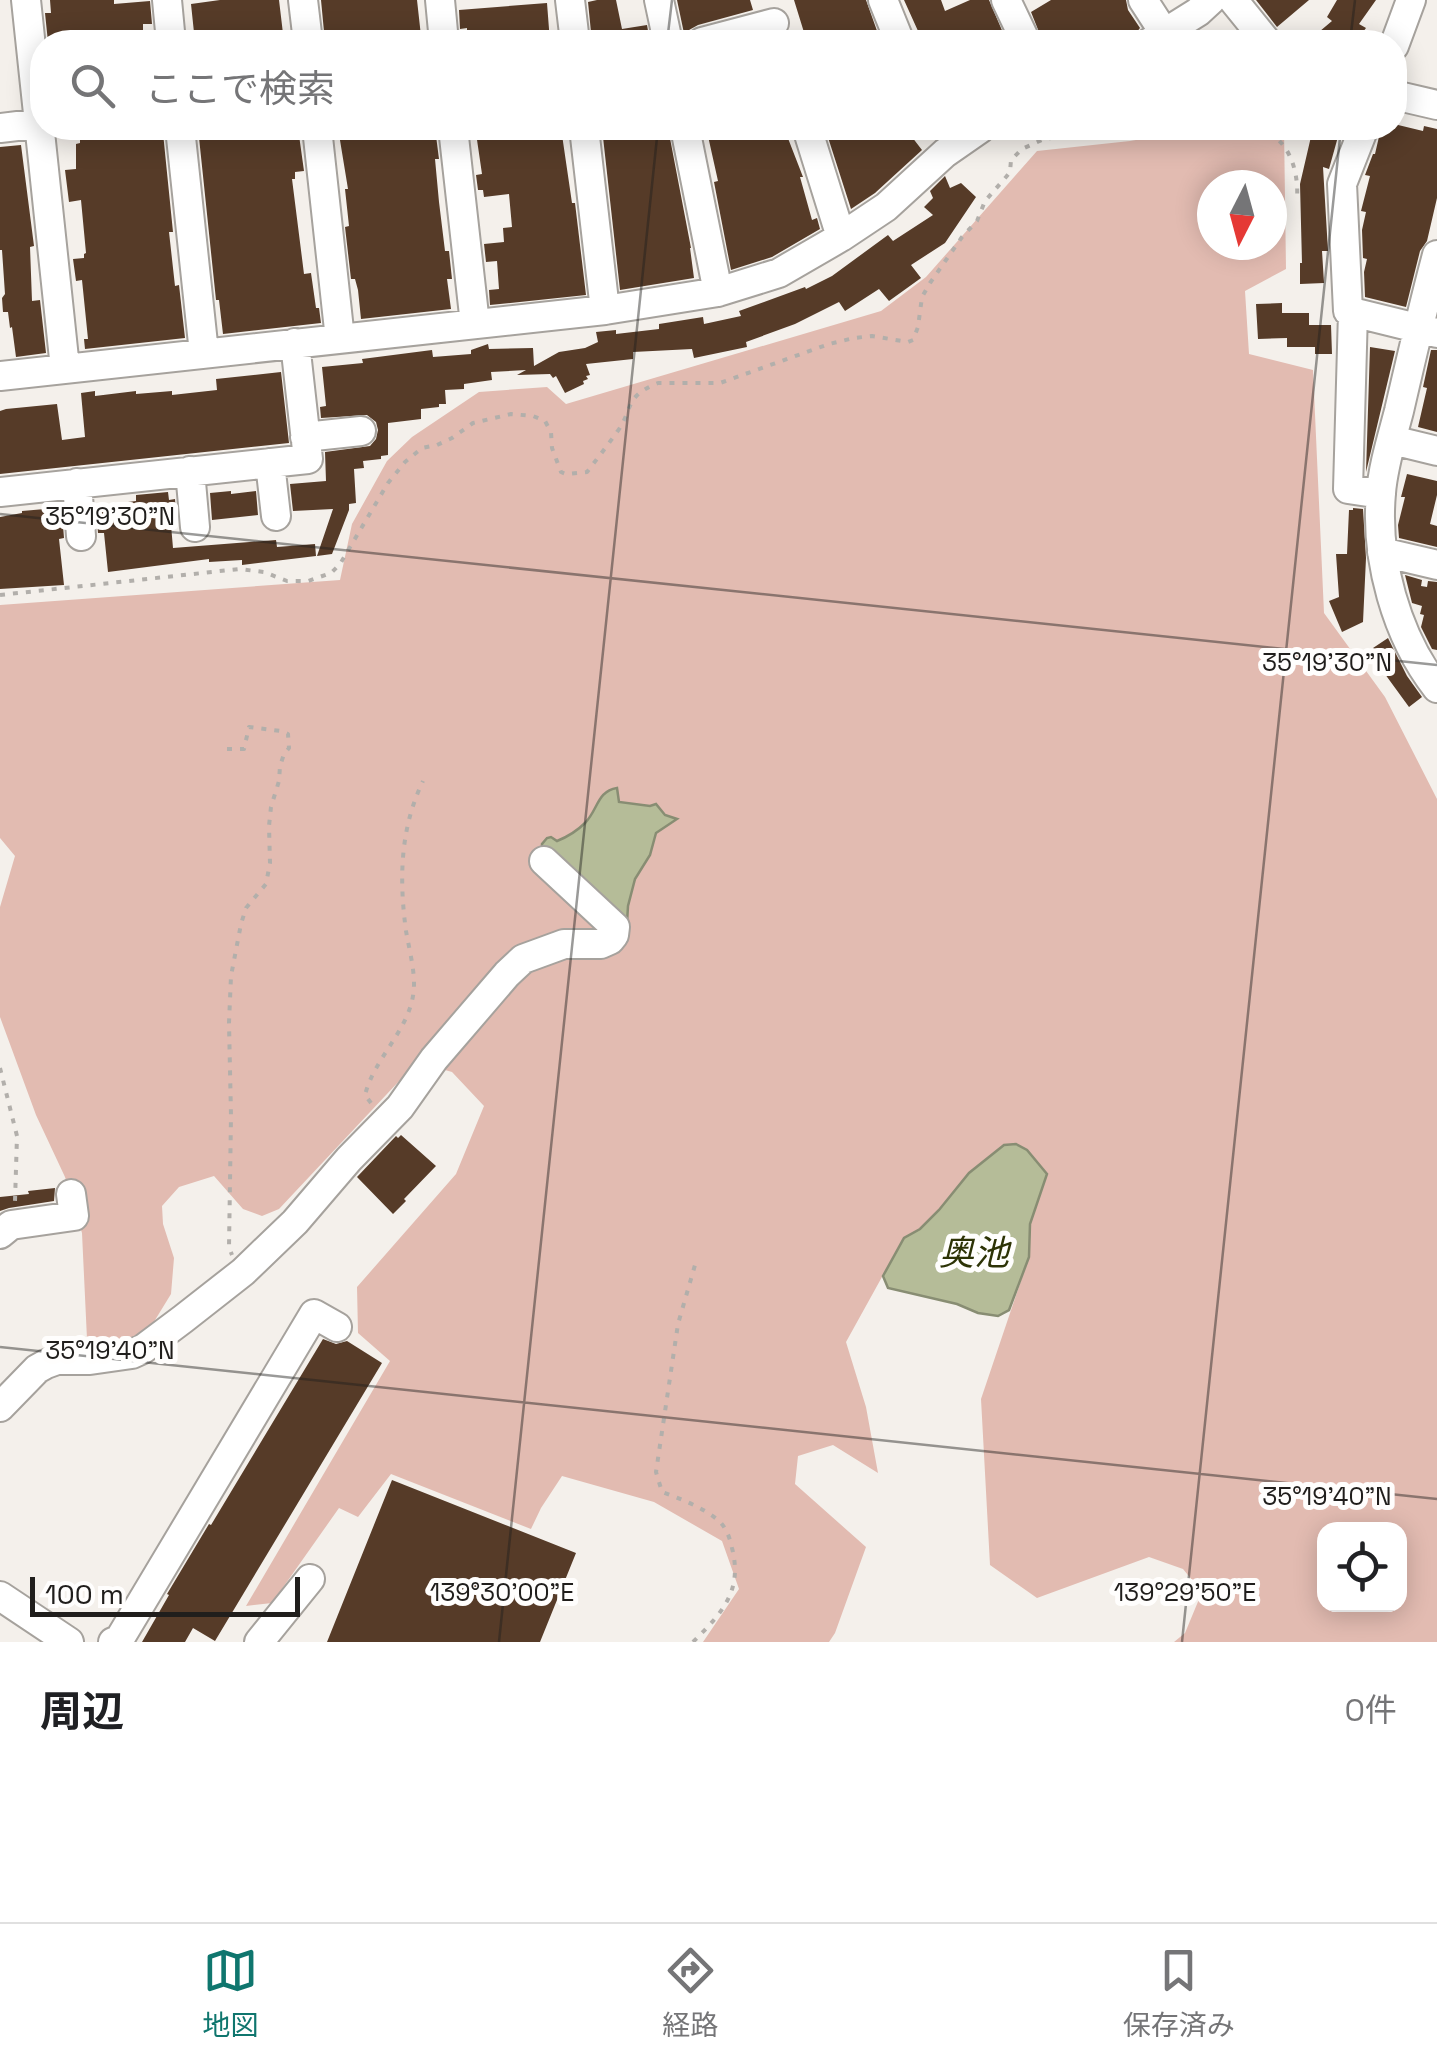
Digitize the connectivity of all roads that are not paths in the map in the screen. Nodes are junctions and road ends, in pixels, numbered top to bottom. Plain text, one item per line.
1 (26, 0) edge
2 (167, 0) edge
3 (303, 0) edge
4 (440, 0) edge
5 (570, 0) edge
6 (660, 0) edge
7 (883, 0) edge
8 (1006, 0) edge
9 (1143, 0) edge
10 (1211, 0) edge
11 (1233, 0) edge
12 (1411, 0) edge
13 (774, 22) edge
14 (171, 30) edge
15 (307, 30) edge
16 (443, 30) edge
17 (574, 30) edge
18 (666, 30) edge
19 (745, 30) edge
20 (895, 30) edge
21 (1020, 30) edge
22 (1155, 30) edge
23 (1170, 30) edge
24 (1258, 30) edge
25 (1400, 30) edge
26 (30, 33) edge
27 (1407, 98) edge
28 (1437, 105) edge
29 (30, 124) edge
30 (0, 128) edge
31 (43, 140) edge
32 (181, 140) edge
33 (319, 140) edge
34 (455, 140) edge
35 (585, 140) edge
36 (687, 140) edge
37 (811, 140) edge
38 (940, 140) edge
39 (1359, 140) edge
40 (841, 238) junction
41 (1437, 255) edge
42 (718, 292) junction
43 (604, 310) junction
44 (1353, 312) junction
45 (475, 324) junction
46 (1427, 331) edge
47 (340, 338) junction
48 (295, 343) junction
49 (204, 353) junction
50 (65, 368) junction
51 (0, 376) edge
52 (361, 431) dead end
53 (306, 436) junction
54 (1392, 440) junction
55 (1437, 451) edge
56 (270, 462) junction
57 (190, 471) junction
58 (77, 484) junction
59 (0, 492) edge
60 (1381, 494) junction
61 (276, 516) dead end
62 (195, 527) dead end
63 (82, 536) dead end
64 (1382, 552) junction
65 (1437, 565) edge
66 (1433, 678) edge
67 (544, 862) dead end
68 (71, 1194) dead end
69 (9, 1229) edge
70 (337, 1327) dead end
71 (0, 1407) edge
72 (310, 1580) dead end
73 (0, 1596) edge
74 (69, 1642) edge
75 (112, 1642) edge
76 (259, 1642) edge

1 - 26 street
2 - 14 street
3 - 15 street
4 - 16 street
5 - 17 street
6 - 18 street
7 - 20 street
8 - 21 street
9 - 22 street
10 - 23 street
11 - 24 street
12 - 25 street
13 - 19 street
27 - 28 street
29 - 30 street
31 - 50 street
32 - 49 street
33 - 47 street
34 - 45 street
35 - 43 street
36 - 42 street
37 - 40 street
38 - 40 street
39 - 44 street
40 - 42 street
41 - 46 street
42 - 43 street
43 - 45 street
44 - 46 street
44 - 60 street
45 - 47 street
46 - 54 street
47 - 48 street
48 - 49 street
48 - 53 street
49 - 50 street
50 - 51 street
52 - 53 street
53 - 56 street
54 - 55 street
54 - 60 street
56 - 57 street
56 - 61 street
57 - 58 street
57 - 62 street
58 - 59 street
58 - 63 street
60 - 64 street
64 - 65 street
64 - 66 street
67 - 71 street
68 - 69 street
70 - 75 street
72 - 76 street
73 - 74 street

